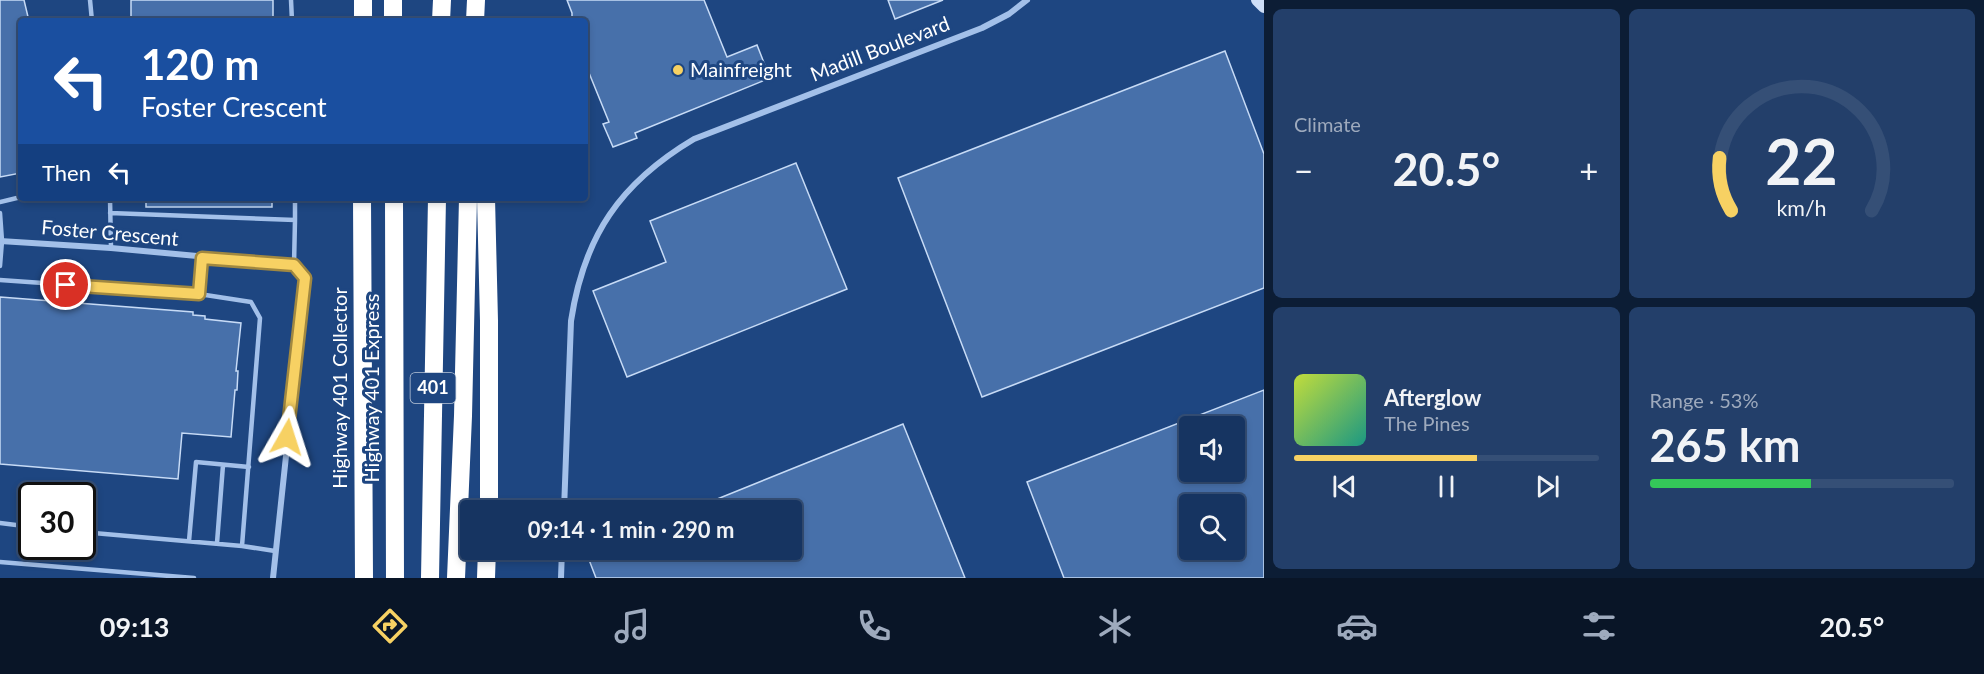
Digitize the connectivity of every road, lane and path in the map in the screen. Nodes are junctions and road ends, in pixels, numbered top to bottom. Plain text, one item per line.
1 (90, 0) edge
2 (291, 0) edge
3 (363, 0) edge
4 (393, 0) edge
5 (442, 0) edge
6 (476, 0) edge
7 (481, 0) edge
8 (1027, 0) edge
9 (1257, 0) edge
10 (1264, 7) edge
11 (92, 18) edge
12 (292, 18) edge
13 (363, 18) edge
14 (393, 18) edge
15 (441, 18) edge
16 (475, 18) edge
17 (482, 18) edge
18 (18, 198) edge
19 (110, 201) edge
20 (295, 201) edge
21 (362, 201) edge
22 (394, 201) edge
23 (437, 201) edge
24 (468, 201) edge
25 (486, 201) edge
26 (0, 202) edge
27 (0, 213) edge
28 (110, 213) junction
29 (295, 220) junction
30 (1, 241) edge
31 (111, 248) junction
32 (202, 258) junction
33 (294, 265) junction
34 (0, 266) edge
35 (0, 280) edge
36 (199, 294) junction
37 (223, 465) junction
38 (249, 467) junction
39 (489, 500) edge
40 (564, 500) edge
41 (0, 523) edge
42 (18, 525) edge
43 (96, 533) edge
44 (189, 541) junction
45 (217, 543) junction
46 (242, 546) junction
47 (274, 551) junction
48 (487, 560) edge
49 (562, 560) edge
50 (0, 562) edge
51 (194, 578) edge
52 (273, 578) edge
53 (364, 578) edge
54 (395, 578) edge
55 (430, 578) edge
56 (456, 578) edge
57 (486, 578) edge
58 (561, 578) edge

1 - 11 lane
2 - 12 lane
3 - 13 highway
4 - 14 highway
5 - 15 highway
6 - 16 highway
7 - 17 highway
8 - 40 street, Madill Boulevard
9 - 10 main road
18 - 26 lane
19 - 28 lane
20 - 29 lane
21 - 53 highway, Highway 401 Collector
22 - 54 highway, Highway 401 Express / 401
23 - 55 highway, 401
24 - 56 highway
25 - 39 highway
27 - 30 lane
28 - 29 lane
28 - 31 lane
29 - 33 lane
30 - 31 street, Foster Crescent
30 - 34 lane
31 - 32 street, Foster Crescent
32 - 33 street, Foster Crescent
32 - 36 lane
33 - 47 street
35 - 36 lane
36 - 38 lane
37 - 38 lane
37 - 44 lane
37 - 45 lane
38 - 46 lane
41 - 42 lane
43 - 44 lane
44 - 45 lane
45 - 46 lane
46 - 47 lane
47 - 52 street
48 - 57 highway
49 - 58 street
50 - 51 lane

